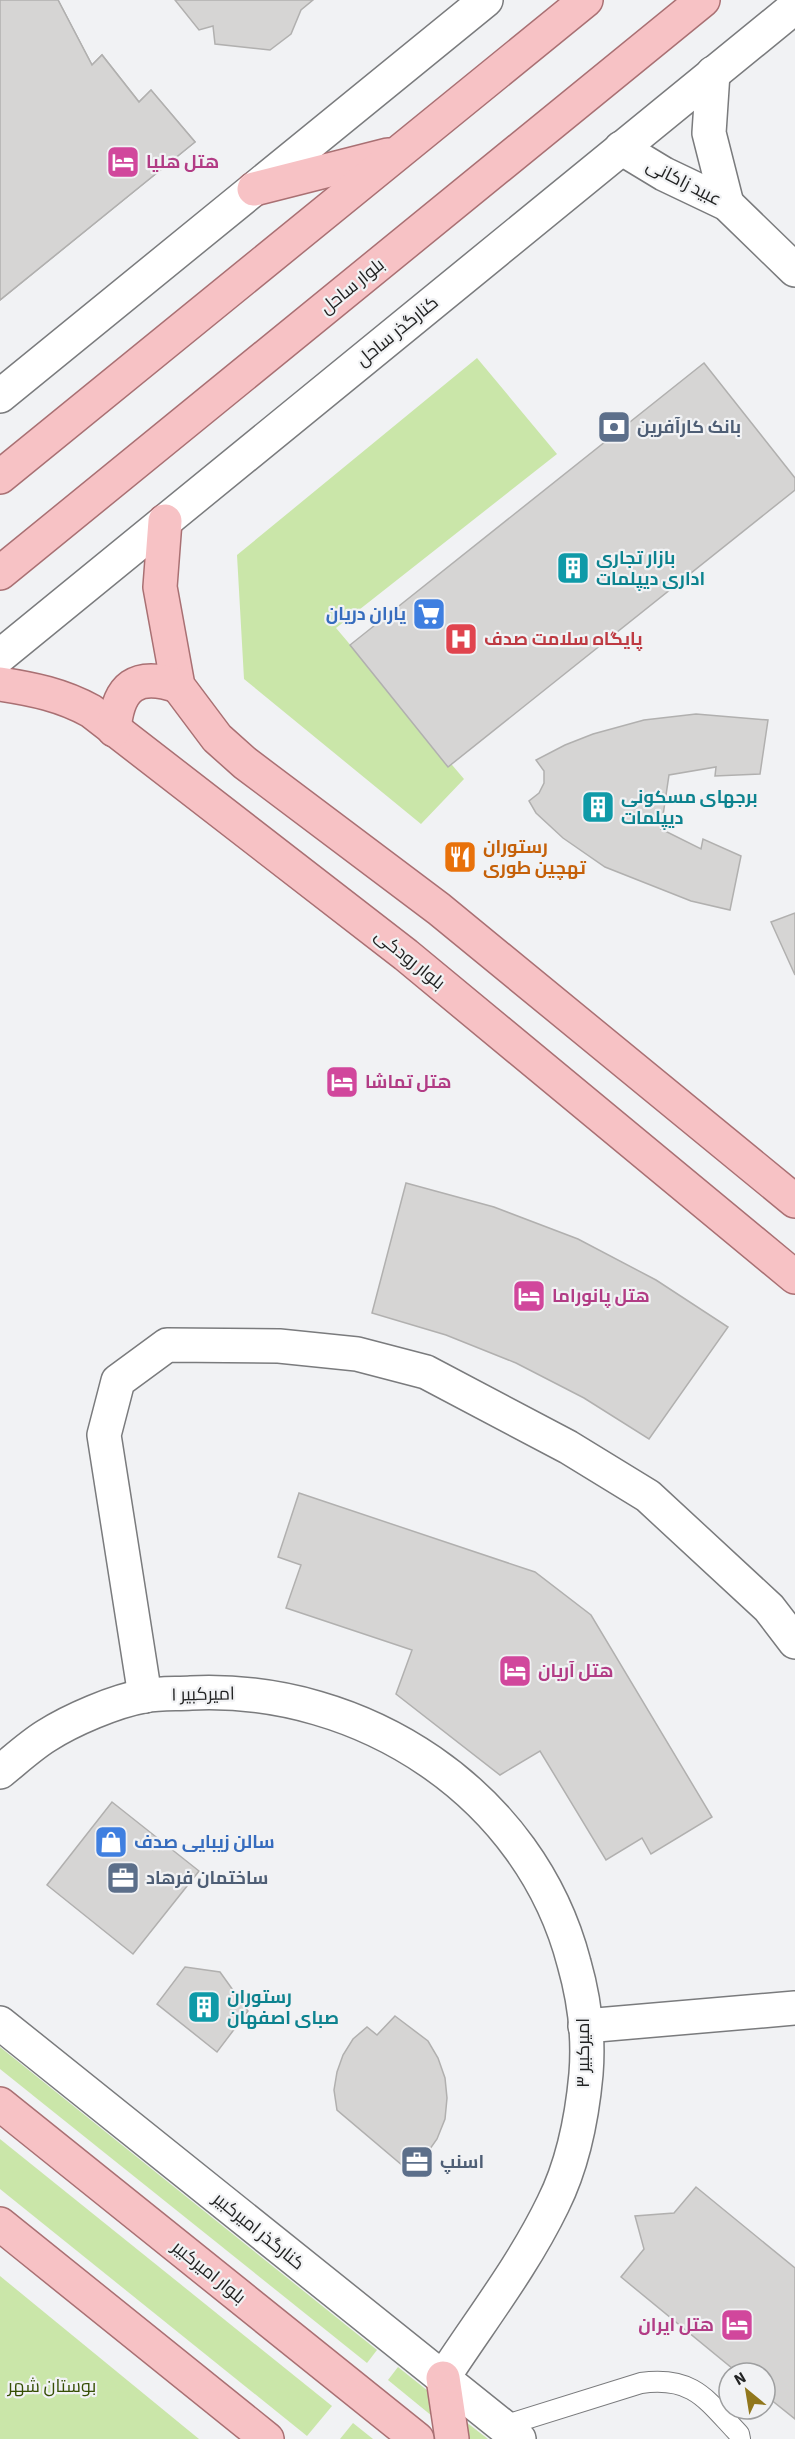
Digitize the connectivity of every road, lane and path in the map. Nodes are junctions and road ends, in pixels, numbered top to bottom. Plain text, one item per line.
1 (486, 0) edge
2 (586, 0) edge
3 (703, 0) edge
4 (795, 7) edge
5 (713, 73) junction
6 (621, 148) junction
7 (399, 153) junction
8 (254, 189) junction
9 (727, 204) junction
10 (795, 270) edge
11 (0, 396) edge
12 (0, 477) edge
13 (165, 522) junction
14 (0, 573) edge
15 (0, 656) edge
16 (0, 684) edge
17 (178, 686) junction
18 (114, 730) junction
19 (795, 1201) edge
20 (795, 1277) edge
21 (795, 1642) edge
22 (145, 1696) junction
23 (416, 1751) joint
24 (0, 1772) edge
25 (795, 2008) edge
26 (0, 2023) edge
27 (585, 2026) junction
28 (0, 2104) edge
29 (0, 2224) edge
30 (443, 2378) junction
31 (511, 2433) edge
32 (267, 2439) edge
33 (417, 2439) edge
34 (452, 2439) edge
35 (740, 2439) edge

1 - 8 street
2 - 7 main road
3 - 14 main road, بلوار ساحل
4 - 5 street, کنارگذر ساحل
5 - 6 street, کنارگذر ساحل
5 - 9 street
6 - 9 street, عبید زاکانی
6 - 13 street, کنارگذر ساحل
7 - 8 main road
7 - 12 main road
8 - 11 street
9 - 10 street, عبید زاکانی
13 - 15 street, کنارگذر ساحل
13 - 17 main road
16 - 18 main road, بلوار رودکی
17 - 18 main road
17 - 19 main road
18 - 20 main road, بلوار رودکی
21 - 22 street
22 - 23 street, امیرکبیر ۱
22 - 24 street, امیرکبیر ۱
23 - 27 street, امیرکبیر ۳
25 - 27 street
26 - 30 street, کنارگذر امیرکبیر
27 - 30 street, امیرکبیر ۳
28 - 33 main road, بلوار امیرکبیر
29 - 32 main road
30 - 31 street, کنارگذر امیرکبیر
30 - 34 main road
31 - 35 lane

